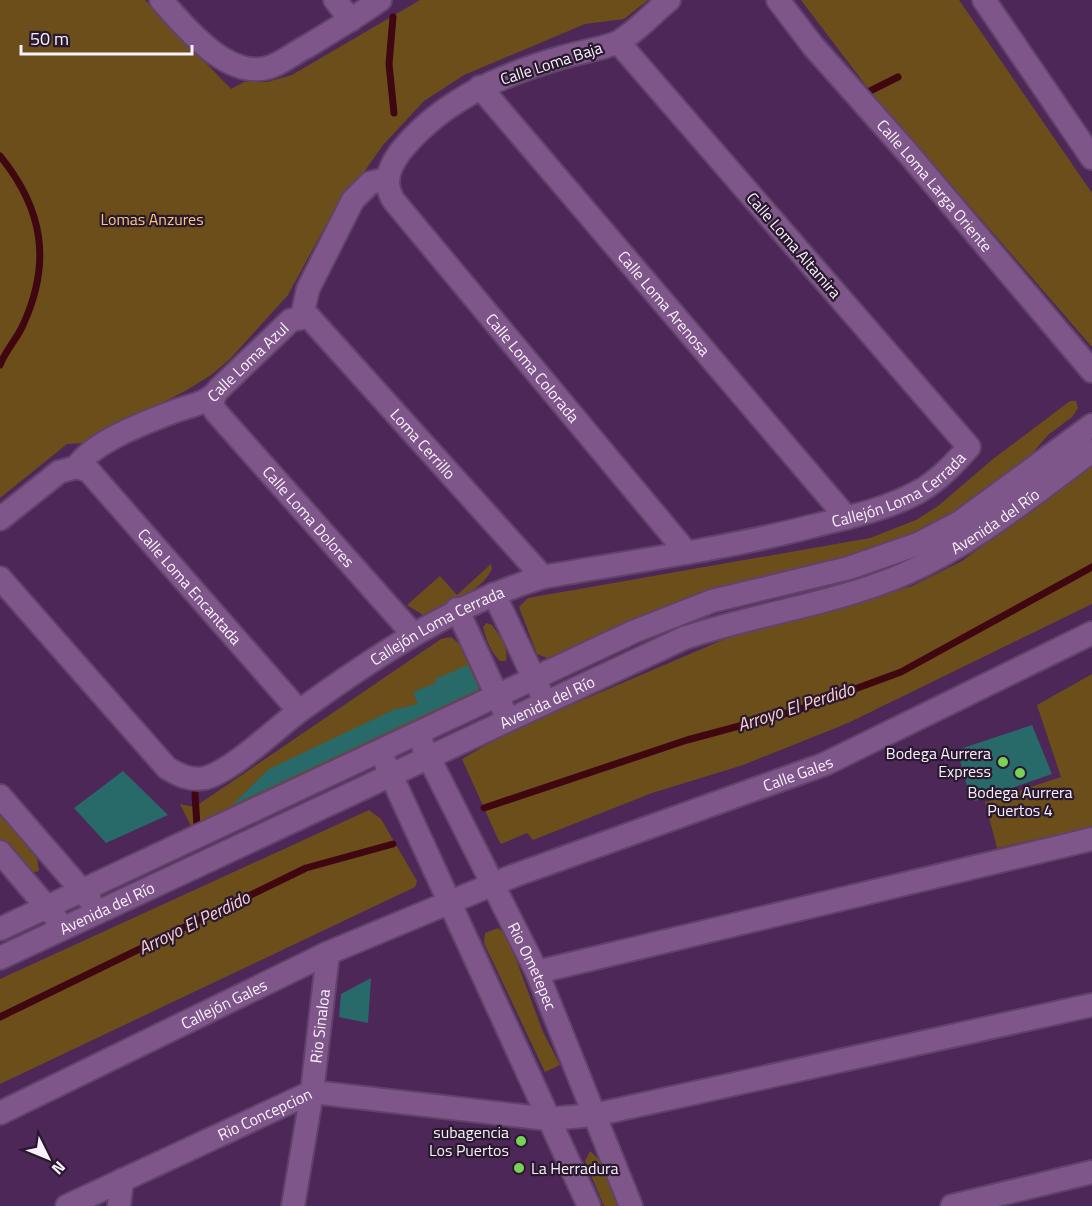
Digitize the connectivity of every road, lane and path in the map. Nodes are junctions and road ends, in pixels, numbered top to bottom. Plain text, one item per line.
1 (161, 0) edge
2 (335, 0) edge
3 (380, 0) edge
4 (669, 0) edge
5 (778, 0) edge
6 (984, 0) edge
7 (351, 20) junction
8 (619, 43) junction
9 (480, 87) junction
10 (1092, 158) edge
11 (387, 179) junction
12 (302, 316) junction
13 (1092, 371) edge
14 (214, 397) junction
15 (1092, 425) edge
16 (969, 447) joint
17 (1092, 451) edge
18 (77, 467) junction
19 (847, 518) junction
20 (0, 519) edge
21 (687, 553) junction
22 (543, 577) junction
23 (0, 578) edge
24 (494, 594) junction
25 (457, 609) junction
26 (1092, 633) edge
27 (413, 634) junction
28 (534, 680) junction
29 (498, 697) junction
30 (546, 702) junction
31 (299, 711) junction
32 (508, 720) junction
33 (418, 734) junction
34 (380, 752) junction
35 (432, 765) junction
36 (395, 784) junction
37 (0, 796) edge
38 (1092, 839) edge
39 (0, 852) edge
40 (494, 885) junction
41 (82, 890) junction
42 (450, 903) junction
43 (47, 906) junction
44 (100, 913) junction
45 (0, 929) edge
46 (64, 929) junction
47 (328, 953) junction
48 (0, 958) edge
49 (537, 972) junction
50 (1092, 1005) edge
51 (312, 1092) junction
52 (0, 1113) edge
53 (594, 1115) junction
54 (548, 1119) junction
55 (1092, 1172) edge
56 (123, 1180) junction
57 (68, 1206) edge
58 (119, 1206) edge
59 (293, 1206) edge
60 (589, 1206) edge
61 (631, 1206) edge
62 (952, 1206) edge

1 - 7 street
2 - 7 street
3 - 7 street
4 - 8 street, Calle Loma Baja
5 - 13 street, Calle Loma Larga Oriente
6 - 10 street
8 - 9 street, Calle Loma Baja
8 - 16 street, Calle Loma Altamira
9 - 11 street, Calle Loma Baja
9 - 19 street, Calle Loma Arenosa
11 - 12 street, Calle Loma Azul
11 - 21 street, Calle Loma Colorada
12 - 14 street, Calle Loma Azul
12 - 22 street, Loma Cerrillo
14 - 18 street, Calle Loma Azul
14 - 27 street, Calle Loma Dolores
15 - 28 street, Avenida del Río
16 - 19 street, Callejón Loma Cerrada
17 - 30 street, Avenida del Río
18 - 20 street
18 - 31 street, Calle Loma Encantada
19 - 21 street, Callejón Loma Cerrada
21 - 22 street, Callejón Loma Cerrada
22 - 24 street, Callejón Loma Cerrada
23 - 31 street, Callejón Loma Cerrada
24 - 25 street, Callejón Loma Cerrada
24 - 28 street
25 - 27 street, Callejón Loma Cerrada
25 - 29 street
26 - 40 street, Calle Gales
27 - 31 street, Callejón Loma Cerrada
28 - 29 street, Avenida del Río
28 - 30 street
29 - 32 street
29 - 33 street, Avenida del Río
30 - 32 street, Avenida del Río
32 - 35 street, Avenida del Río
33 - 34 street, Avenida del Río
33 - 35 street, Rio Ometepec
34 - 36 street
34 - 41 street, Avenida del Río
35 - 36 street, Avenida del Río
35 - 40 street, Rio Ometepec
36 - 42 street
36 - 44 street, Avenida del Río
37 - 41 street
38 - 49 street
39 - 43 street
40 - 42 street, Calle Gales
40 - 49 street, Rio Ometepec
41 - 43 street, Avenida del Río
41 - 44 street
42 - 47 street, Callejón Gales
42 - 54 street
43 - 45 street, Avenida del Río
43 - 46 street
44 - 46 street, Avenida del Río
46 - 48 street, Avenida del Río
47 - 51 street, Rio Sinaloa
47 - 52 street, Callejón Gales
49 - 53 street, Rio Ometepec
50 - 53 street, Rio Concepcion
51 - 54 street, Rio Concepcion
51 - 56 street, Rio Concepcion
51 - 59 street, Rio Sinaloa
53 - 54 street, Rio Concepcion
53 - 61 street, Rio Ometepec
54 - 60 street
55 - 62 street
56 - 57 street, Rio Concepcion
56 - 58 street

